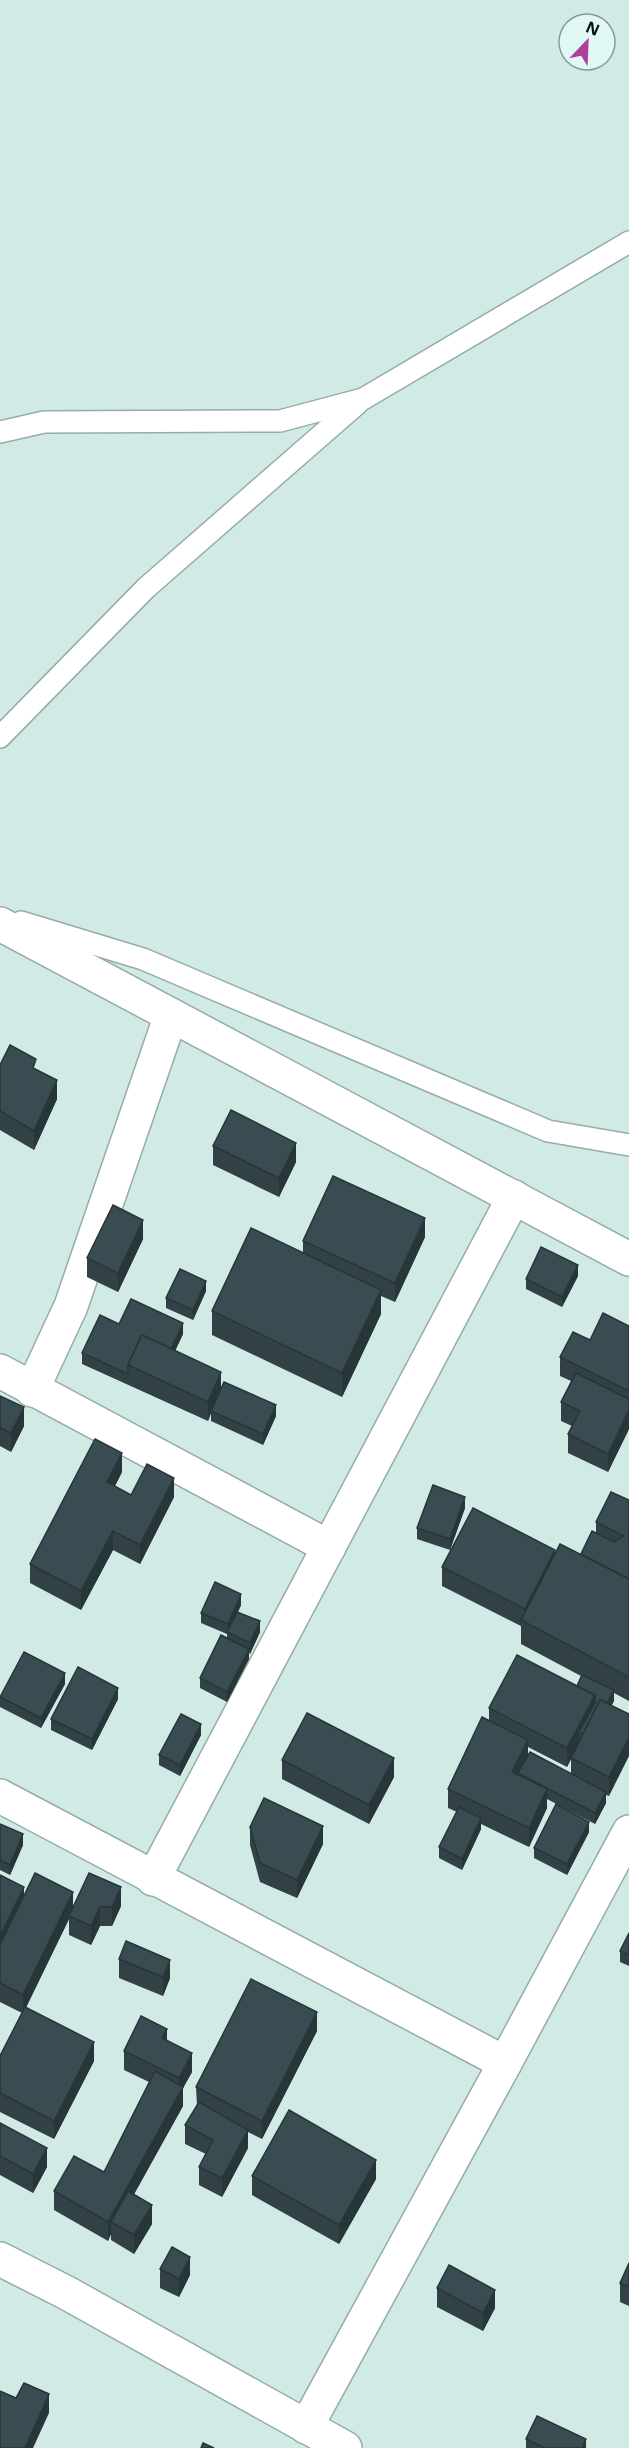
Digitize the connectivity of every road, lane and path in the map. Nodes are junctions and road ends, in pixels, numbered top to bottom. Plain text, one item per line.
1 (629, 242) edge
2 (363, 399) junction
3 (0, 432) edge
4 (0, 737) edge
5 (0, 916) edge
6 (0, 924) edge
7 (171, 1015) junction
8 (629, 1145) edge
9 (514, 1197) junction
10 (629, 1258) edge
11 (0, 1371) edge
12 (32, 1390) junction
13 (329, 1547) junction
14 (0, 1796) edge
15 (629, 1832) edge
16 (153, 1879) junction
17 (505, 2063) junction
18 (0, 2259) edge
19 (306, 2427) junction
20 (345, 2448) edge

1 - 2 lane
2 - 3 lane
2 - 4 lane
5 - 8 lane
6 - 7 street
7 - 9 street
7 - 12 street
9 - 10 street
9 - 13 street
11 - 12 street
12 - 13 street
13 - 16 street
14 - 16 street
15 - 17 street
16 - 17 street
17 - 19 street
18 - 19 street
19 - 20 street

